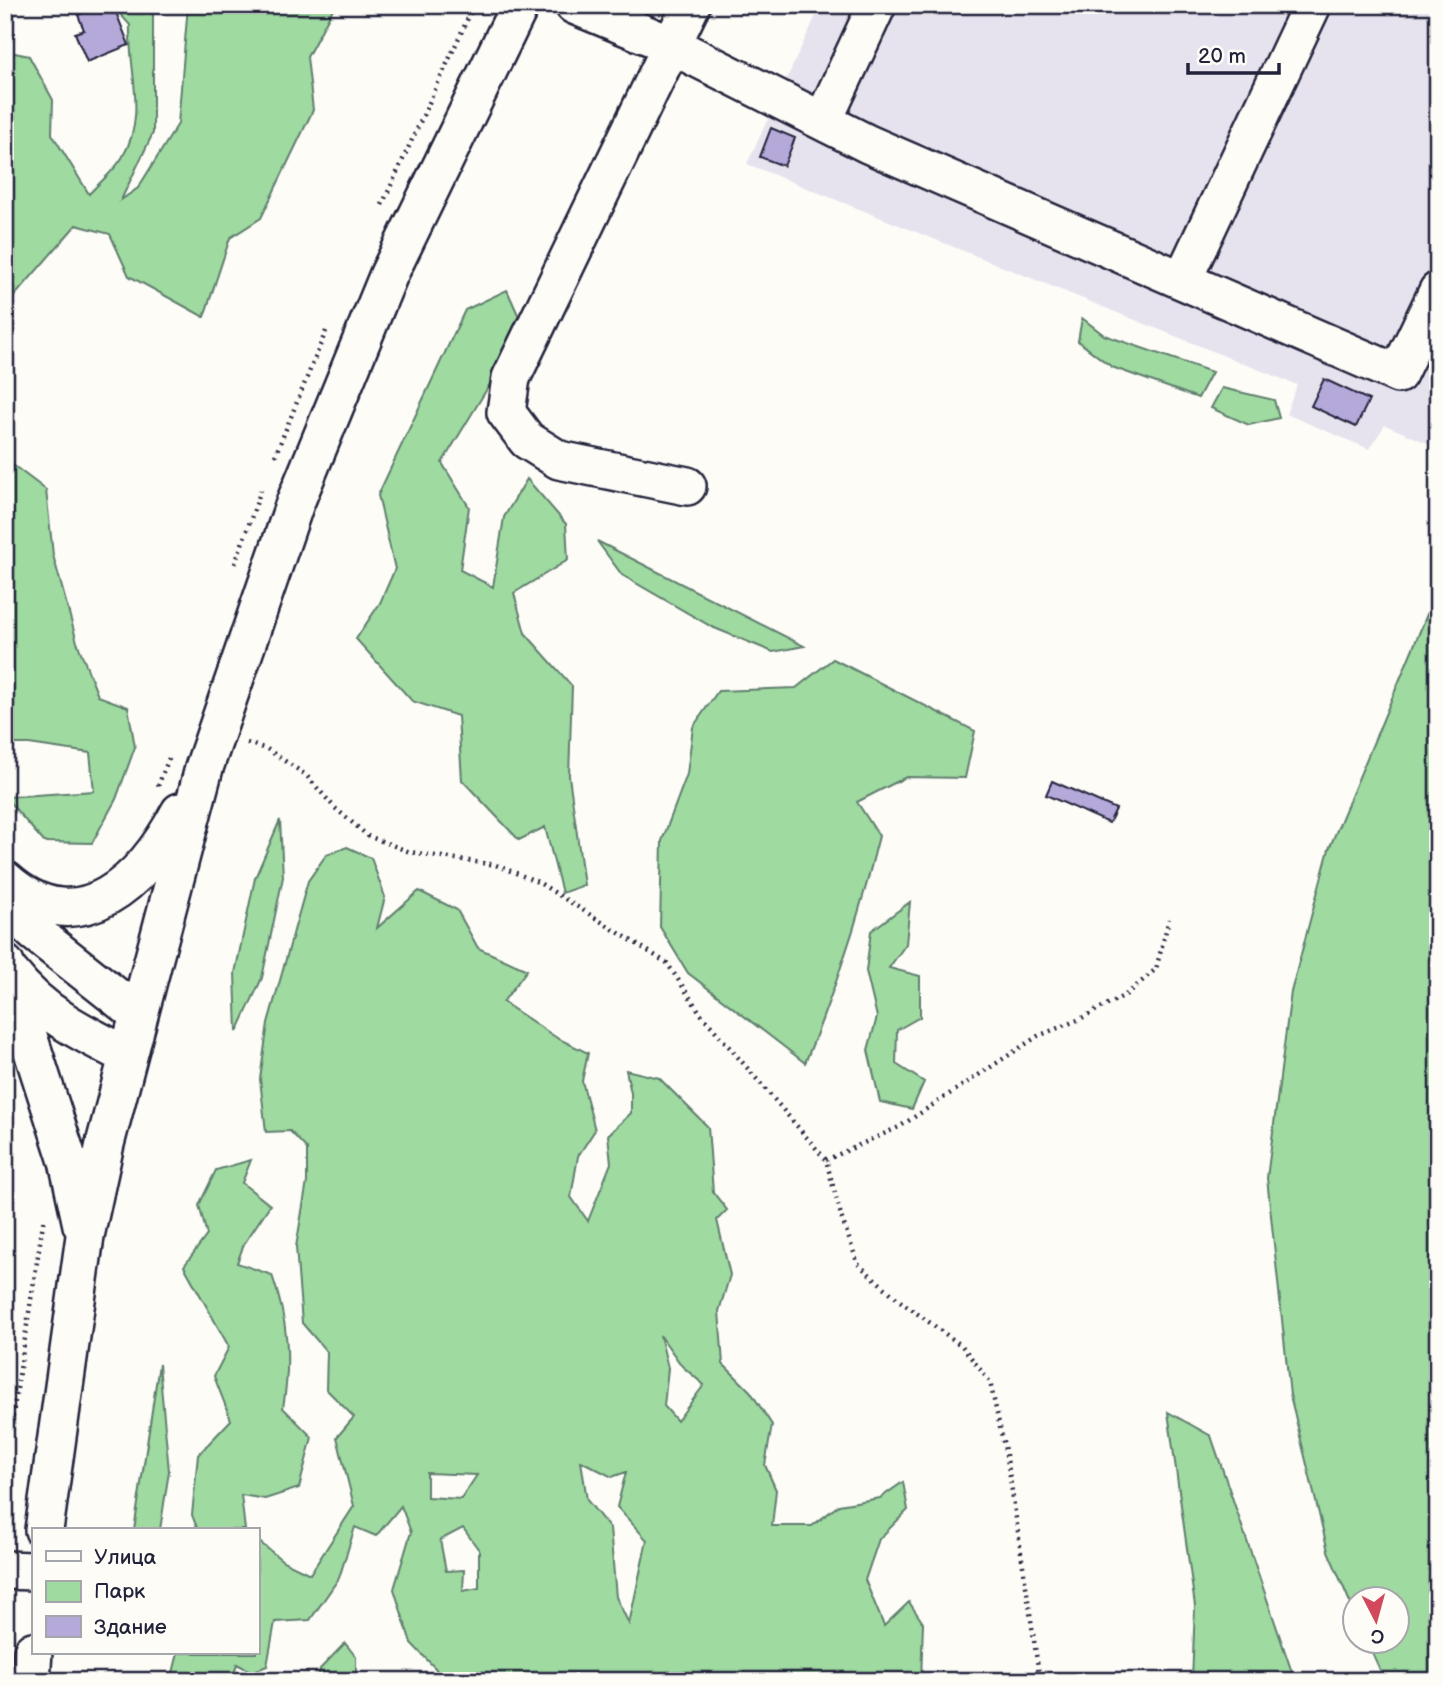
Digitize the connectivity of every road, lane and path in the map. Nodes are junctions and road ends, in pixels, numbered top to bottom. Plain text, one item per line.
1 (520, 5) edge
2 (574, 5) edge
3 (691, 5) edge
4 (877, 5) edge
5 (1312, 5) edge
6 (671, 45) junction
7 (823, 121) junction
8 (1183, 279) junction
9 (1438, 291) edge
10 (687, 486) dead end
11 (217, 732) junction
12 (204, 768) junction
13 (5, 880) edge
14 (5, 904) edge
15 (1169, 919) dead end
16 (6, 966) edge
17 (139, 1015) junction
18 (128, 1056) junction
19 (826, 1160) junction
20 (46, 1204) dead end
21 (85, 1236) junction
22 (5, 1465) edge
23 (44, 1528) edge
24 (5, 1570) edge
25 (32, 1571) edge
26 (33, 1654) edge
27 (31, 1681) edge
28 (1040, 1681) edge

1 - 11 street
2 - 6 street
3 - 6 street
4 - 7 street
5 - 8 street
6 - 7 street
6 - 10 street
7 - 8 street
8 - 9 street
11 - 12 street
11 - 19 path
12 - 13 street
12 - 17 street
14 - 17 street
15 - 19 path
16 - 18 street
16 - 21 street
17 - 18 street
18 - 21 street
19 - 28 path
20 - 22 path
21 - 23 street
24 - 25 street
26 - 27 street

